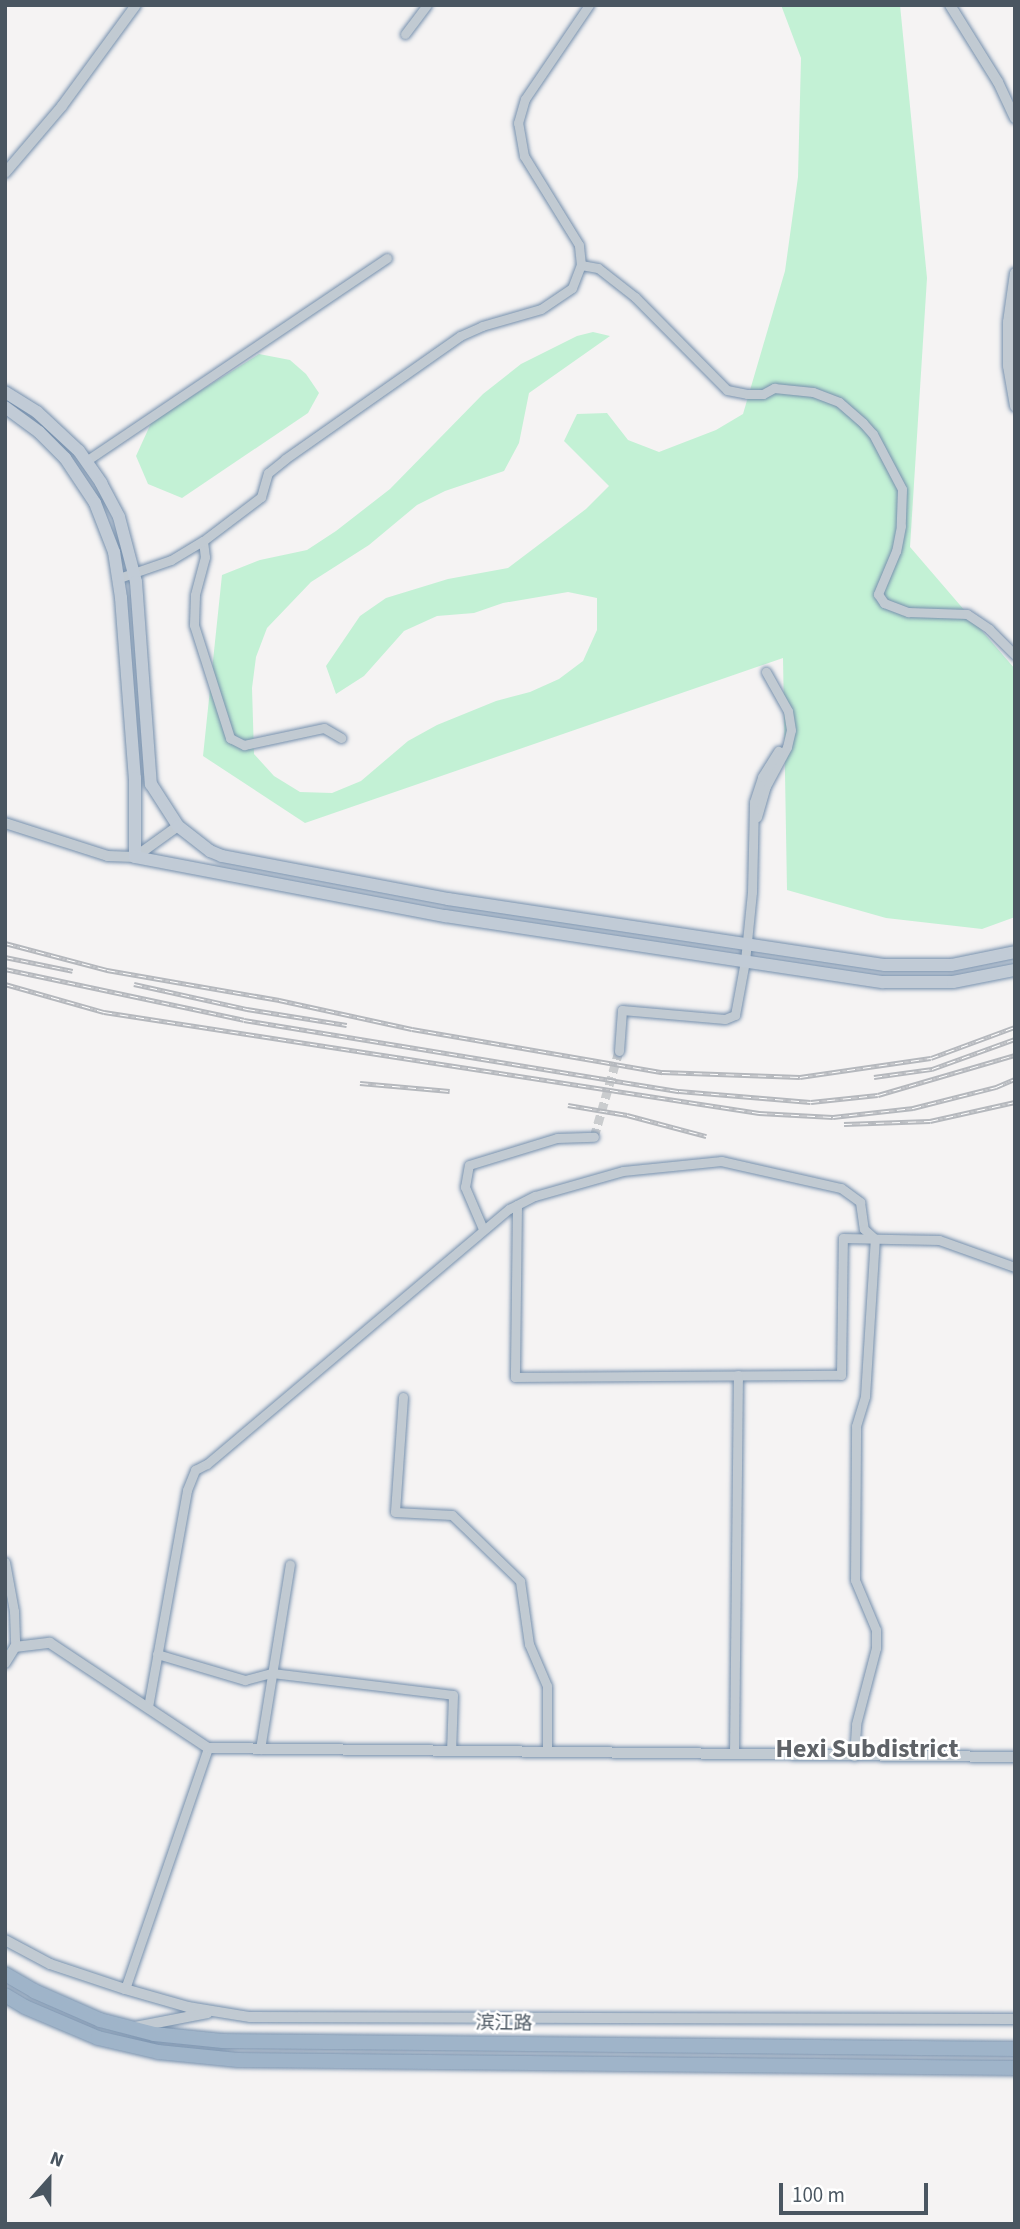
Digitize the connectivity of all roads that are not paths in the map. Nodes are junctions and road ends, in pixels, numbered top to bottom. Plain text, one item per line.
1 (136, 5) edge
2 (427, 5) edge
3 (589, 5) edge
4 (950, 5) edge
5 (405, 34) dead end
6 (1015, 118) edge
7 (5, 173) edge
8 (387, 258) dead end
9 (581, 265) junction
10 (1015, 274) edge
11 (5, 392) edge
12 (1015, 406) edge
13 (5, 407) edge
14 (86, 461) junction
15 (203, 541) junction
16 (134, 572) junction
17 (118, 578) junction
18 (1015, 654) edge
19 (766, 672) dead end
20 (341, 737) dead end
21 (778, 751) dead end
22 (5, 823) edge
23 (178, 826) junction
24 (754, 833) junction
25 (135, 857) junction
26 (747, 944) junction
27 (1015, 952) edge
28 (745, 961) junction
29 (1015, 970) edge
30 (619, 1051) tunnel mouth
31 (594, 1137) dead end
32 (517, 1205) junction
33 (483, 1229) junction
34 (875, 1239) junction
35 (1015, 1267) edge
36 (738, 1376) junction
37 (403, 1396) dead end
38 (5, 1562) edge
39 (290, 1564) dead end
40 (15, 1647) junction
41 (157, 1654) junction
42 (5, 1663) edge
43 (272, 1673) junction
44 (148, 1707) junction
45 (208, 1748) junction
46 (260, 1749) junction
47 (451, 1751) junction
48 (547, 1752) junction
49 (734, 1754) junction
50 (854, 1756) junction
51 (1015, 1757) edge
52 (5, 1940) edge
53 (5, 1974) edge
54 (125, 1989) junction
55 (5, 1995) edge
56 (214, 2012) junction
57 (1015, 2019) edge
58 (132, 2028) junction
59 (1015, 2049) edge
60 (1015, 2068) edge

1 - 7 street
2 - 5 street
3 - 9 street
4 - 6 street
8 - 14 street
9 - 15 street
9 - 18 street
10 - 12 street
11 - 14 main road
13 - 17 main road
14 - 16 main road
15 - 16 street
15 - 20 street
16 - 17 street
16 - 23 main road
17 - 25 main road
19 - 24 street
21 - 24 street
22 - 25 street
23 - 25 street
23 - 26 main road
24 - 26 street
25 - 28 main road
26 - 27 main road
26 - 28 street
28 - 29 main road
28 - 30 street
31 - 33 street
32 - 33 street
32 - 34 street
32 - 36 street
33 - 41 street
34 - 35 street
34 - 36 street
34 - 50 street
36 - 49 street
37 - 48 street
38 - 40 street
39 - 43 street
40 - 42 street
40 - 44 street
41 - 43 street
41 - 44 street
43 - 46 street
43 - 47 street
44 - 45 street
45 - 46 street
45 - 54 street
46 - 47 street
47 - 48 street
48 - 49 street
49 - 50 street
50 - 51 street
52 - 54 street
53 - 58 highway, 滨江路
54 - 56 street
55 - 60 highway, 滨江路
56 - 57 street
56 - 58 street
58 - 59 highway, 滨江路

